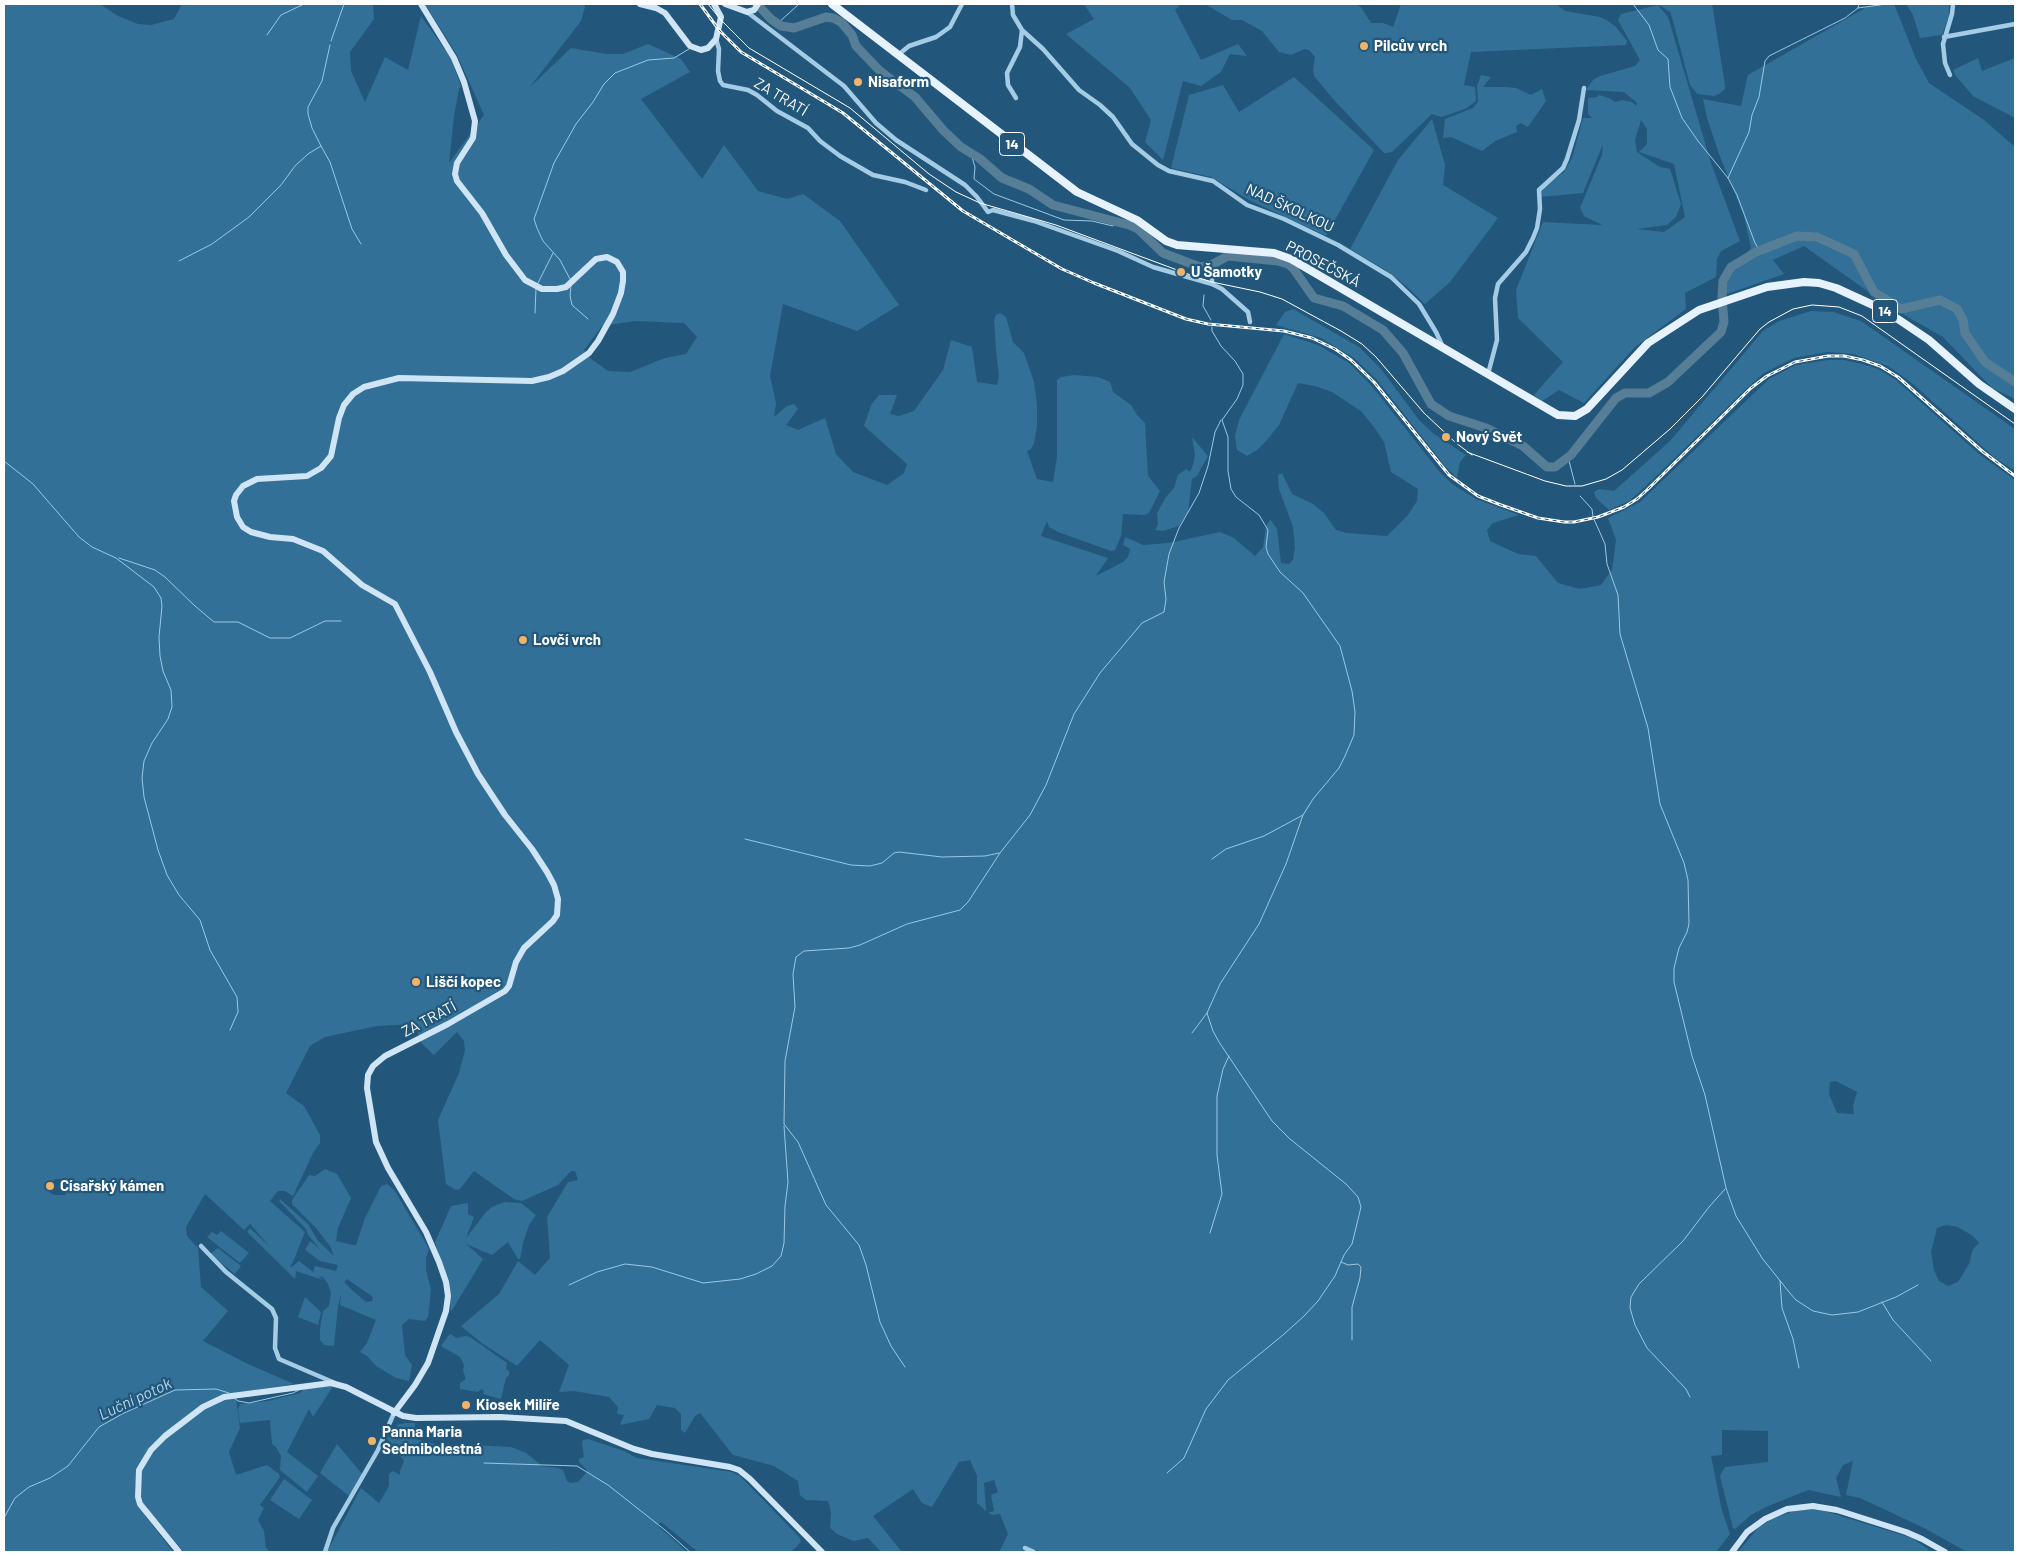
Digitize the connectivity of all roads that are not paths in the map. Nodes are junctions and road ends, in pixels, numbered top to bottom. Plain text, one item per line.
1 (421, 4) edge
2 (640, 4) edge
3 (714, 4) edge
4 (725, 4) edge
5 (832, 4) edge
6 (962, 4) edge
7 (1012, 4) edge
8 (1953, 4) edge
9 (753, 8) edge
10 (2015, 24) edge
11 (1022, 30) junction
12 (1944, 37) junction
13 (716, 39) junction
14 (898, 55) junction
15 (1950, 75) dead end
16 (1584, 88) dead end
17 (1016, 98) dead end
18 (926, 190) dead end
19 (1212, 269) dead end
20 (1212, 284) junction
21 (1250, 322) dead end
22 (1443, 349) junction
23 (1488, 374) junction
24 (2015, 409) edge
25 (201, 1246) dead end
26 (336, 1383) junction
27 (394, 1413) junction
28 (1025, 1548) dead end
29 (179, 1552) edge
30 (325, 1552) edge
31 (822, 1552) edge
32 (1034, 1552) edge
33 (1732, 1552) edge
34 (1945, 1552) edge

1 - 27 street, ZA TRATÍ
2 - 13 street
3 - 13 street
4 - 9 street
5 - 14 main road, PROSEČSKÁ / 14
6 - 14 street
7 - 11 street, NAD ŠKOLKOU
8 - 12 street
9 - 20 street
10 - 12 street
11 - 17 street
11 - 22 street, NAD ŠKOLKOU
12 - 15 street
13 - 18 street, ZA TRATÍ
14 - 22 main road, PROSEČSKÁ / 14
16 - 23 street
19 - 20 street
20 - 21 street
22 - 23 main road, PROSEČSKÁ / 14
23 - 24 main road, PROSEČSKÁ / 14
25 - 26 street
26 - 27 street
26 - 29 street
27 - 30 street
27 - 31 street
28 - 32 street
33 - 34 street

